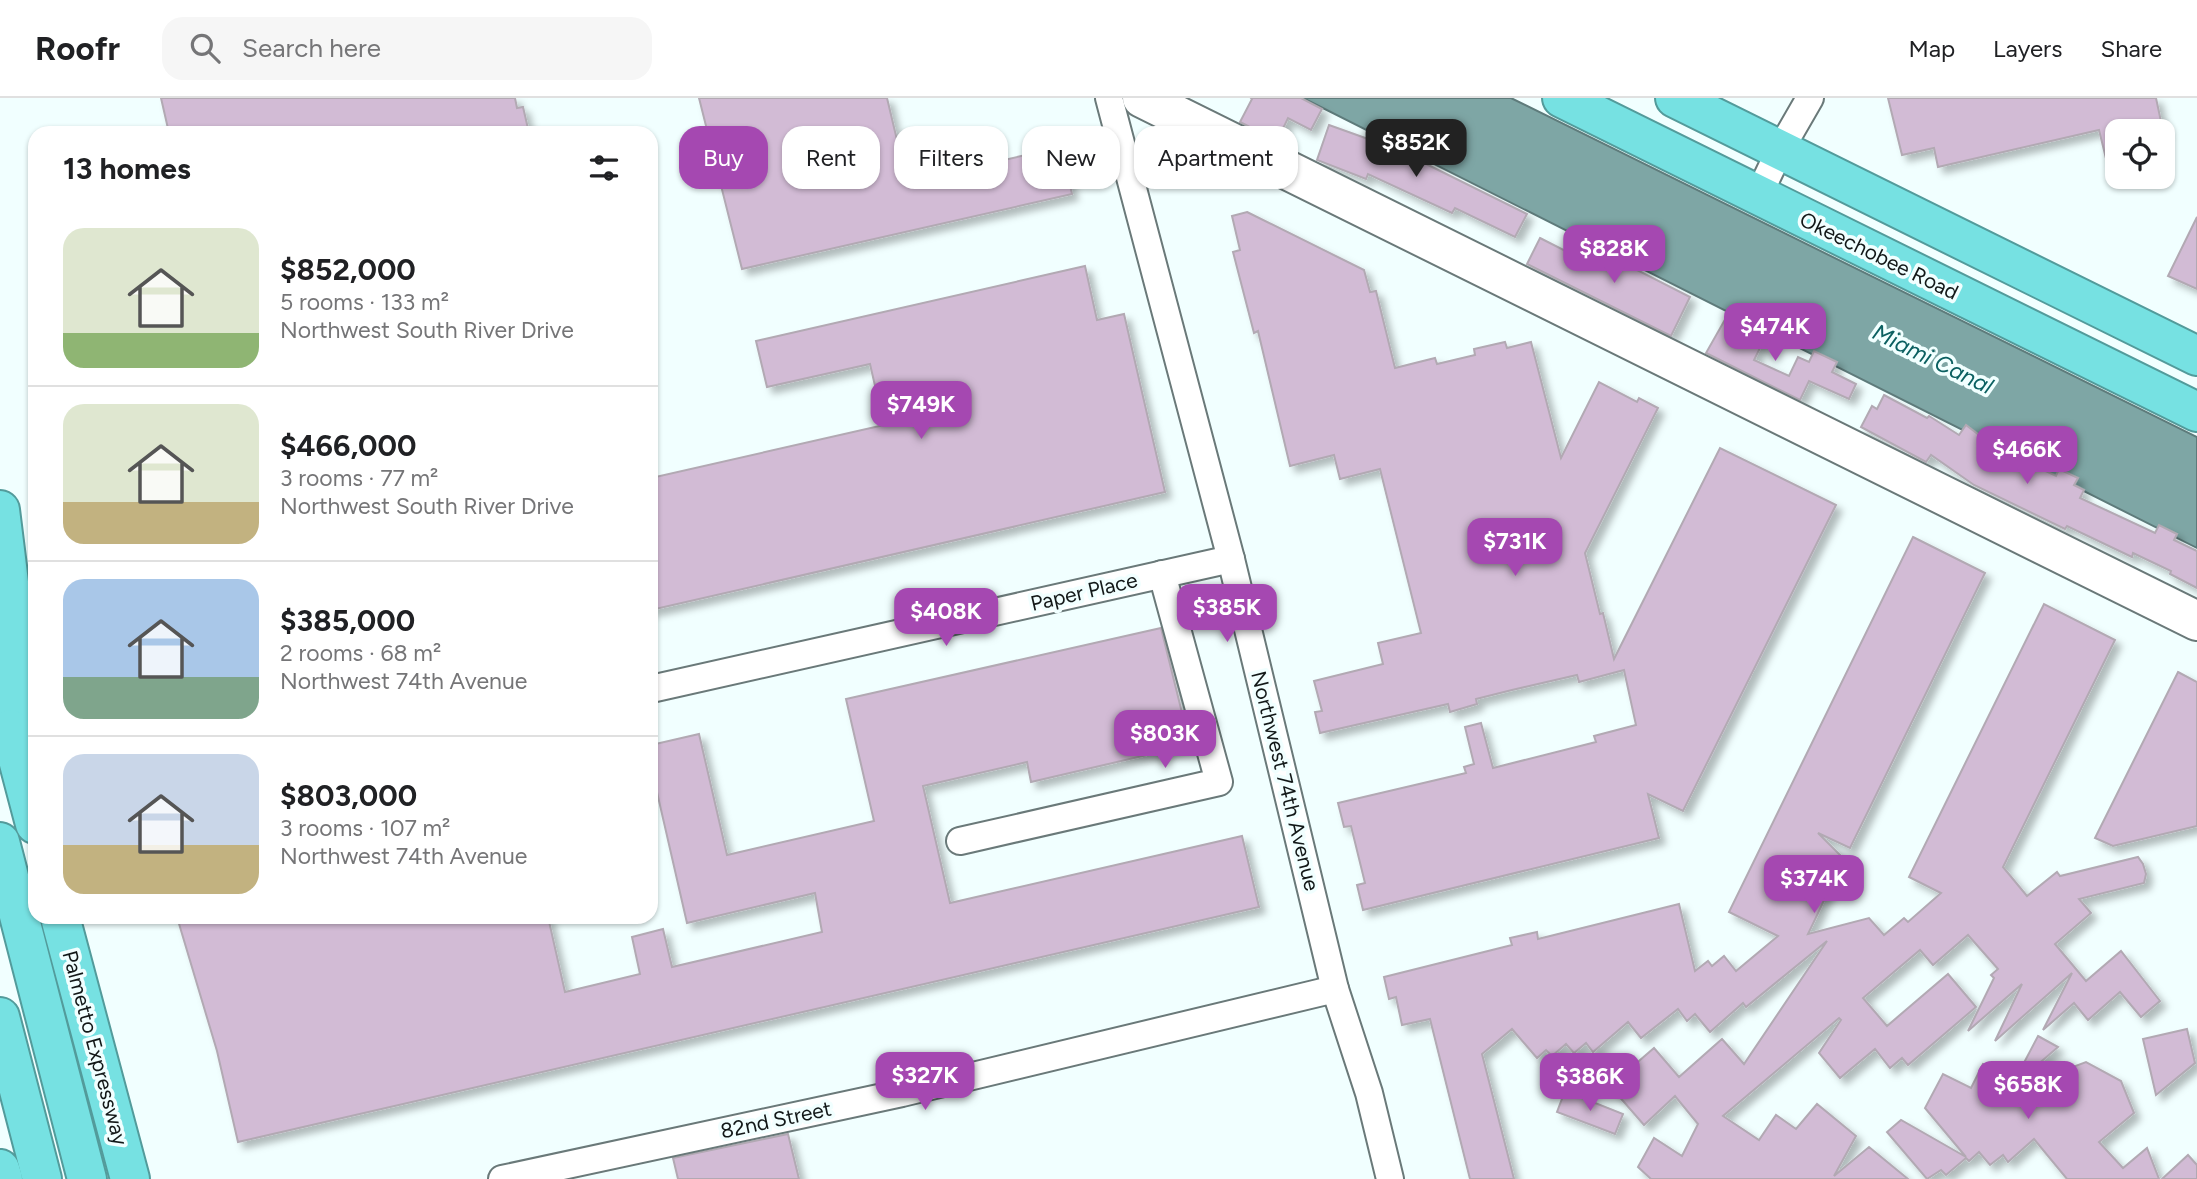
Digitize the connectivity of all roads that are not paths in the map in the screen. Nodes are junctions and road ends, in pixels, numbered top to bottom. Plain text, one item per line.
1 (1109, 98) edge
2 (1142, 98) edge
3 (1562, 98) edge
4 (1675, 98) edge
5 (1810, 98) edge
6 (1780, 150) junction
7 (1758, 196) junction
8 (2197, 356) edge
9 (2197, 412) edge
10 (0, 510) edge
11 (1231, 559) junction
12 (1162, 574) junction
13 (2197, 621) edge
14 (658, 687) edge
15 (0, 690) edge
16 (17, 755) junction
17 (28, 797) edge
18 (960, 841) dead end
19 (0, 842) edge
20 (62, 924) edge
21 (1335, 989) junction
22 (0, 1017) edge
23 (0, 1169) edge
24 (3, 1179) edge
25 (42, 1179) edge
26 (87, 1179) edge
27 (130, 1179) edge
28 (502, 1179) edge
29 (1390, 1179) edge

1 - 11 street, Northwest 74th Avenue
2 - 13 street
3 - 7 highway, Okeechobee Road
4 - 6 highway
5 - 6 street
6 - 7 street
6 - 8 highway
7 - 9 highway, Okeechobee Road
10 - 16 highway
11 - 12 street, Paper Place
11 - 21 street, Northwest 74th Avenue
12 - 14 street, Paper Place
12 - 18 street
15 - 16 highway
16 - 17 highway
19 - 26 highway
20 - 27 highway, Palmetto Expressway
21 - 28 street, 82nd Street
21 - 29 street, Northwest 74th Avenue
22 - 25 highway
23 - 24 highway

